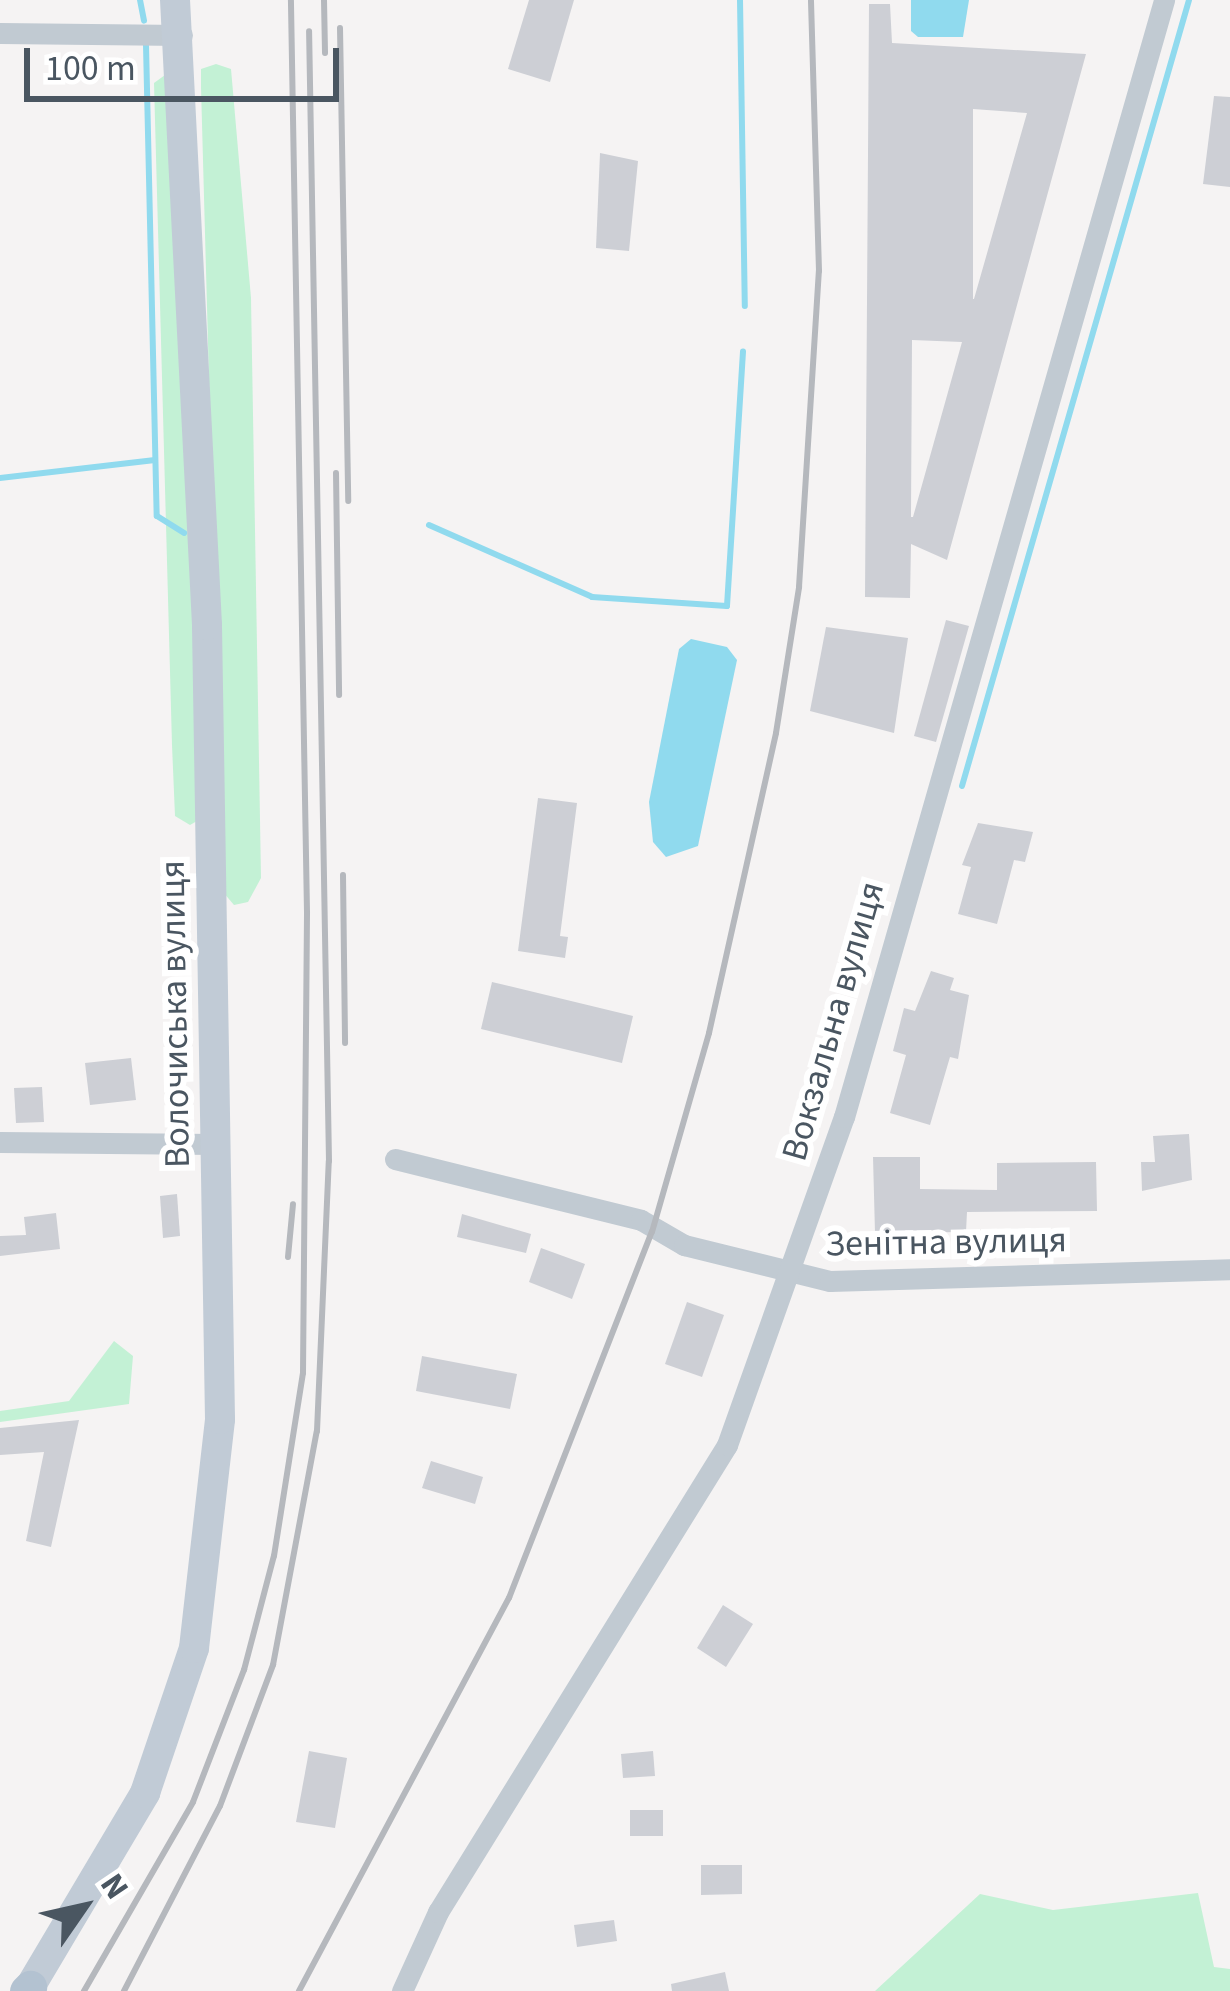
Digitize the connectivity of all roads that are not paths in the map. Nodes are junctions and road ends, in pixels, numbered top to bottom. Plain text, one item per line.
1 (175, 0) edge
2 (1164, 0) edge
3 (0, 33) edge
4 (182, 35) junction
5 (0, 1142) edge
6 (216, 1144) junction
7 (395, 1159) dead end
8 (1230, 1269) edge
9 (789, 1273) junction
10 (28, 1990) edge
11 (402, 1991) edge

1 - 4 main road, Волочиська вулиця
2 - 9 street, Вокзальна вулиця
3 - 4 street
4 - 6 main road, Волочиська вулиця
5 - 6 street
6 - 10 main road, Волочиська вулиця
7 - 9 street, Зенітна вулиця
8 - 9 street, Зенітна вулиця
9 - 11 street, Вокзальна вулиця

